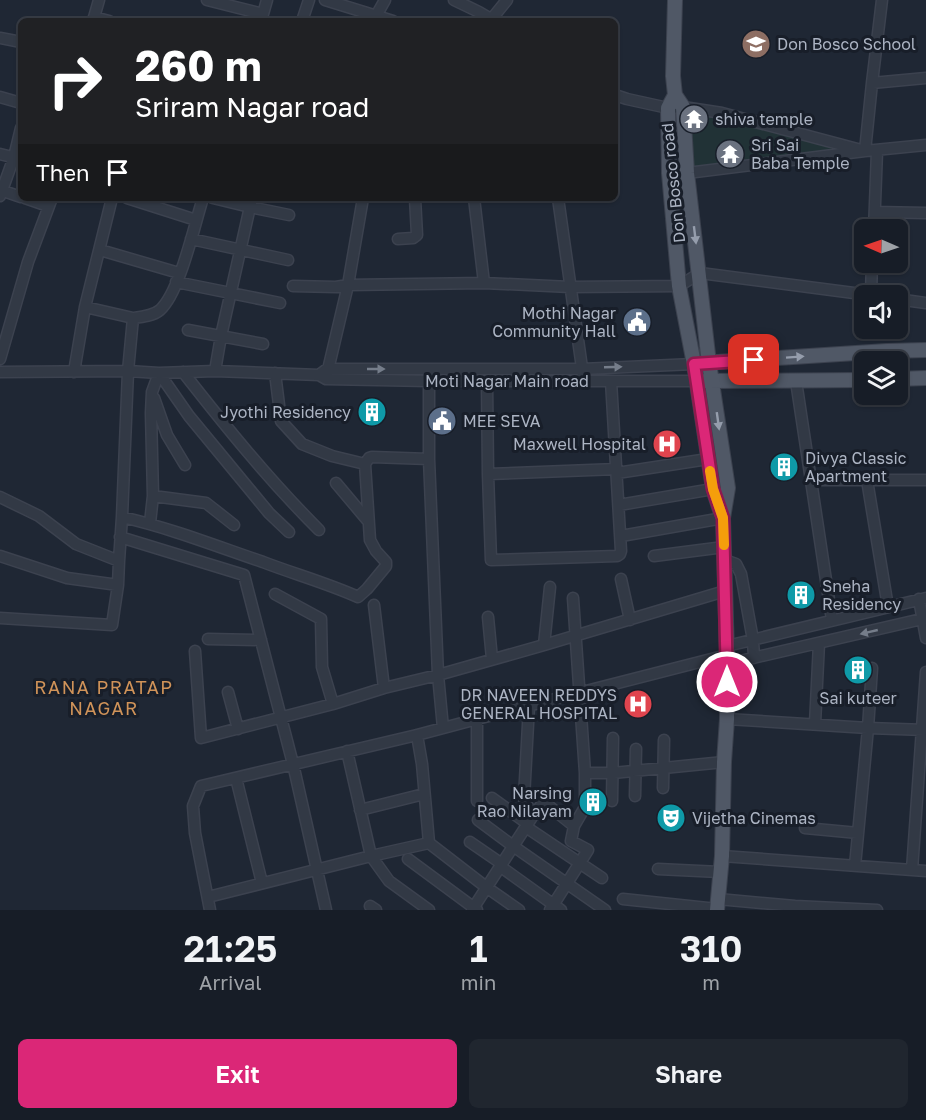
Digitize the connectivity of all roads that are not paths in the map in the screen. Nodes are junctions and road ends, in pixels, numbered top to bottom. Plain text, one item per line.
1 (99, 0) edge
2 (207, 0) edge
3 (267, 0) edge
4 (309, 0) edge
5 (325, 0) edge
6 (385, 0) edge
7 (454, 0) edge
8 (468, 0) edge
9 (507, 0) edge
10 (675, 0) edge
11 (882, 0) edge
12 (479, 12) junction
13 (376, 16) junction
14 (94, 18) edge
15 (262, 18) edge
16 (303, 18) edge
17 (383, 18) edge
18 (488, 18) edge
19 (493, 18) edge
20 (0, 38) edge
21 (18, 41) edge
22 (926, 78) edge
23 (872, 82) junction
24 (618, 96) edge
25 (0, 97) edge
26 (679, 101) junction
27 (18, 103) edge
28 (668, 108) junction
29 (926, 145) edge
30 (865, 151) junction
31 (877, 151) junction
32 (0, 153) edge
33 (18, 158) edge
34 (687, 173) junction
35 (1, 192) edge
36 (18, 196) edge
37 (111, 201) edge
38 (136, 201) edge
39 (202, 201) edge
40 (236, 201) edge
41 (362, 201) edge
42 (415, 201) edge
43 (474, 201) edge
44 (558, 201) edge
45 (50, 202) edge
46 (251, 203) edge
47 (875, 212) junction
48 (926, 213) edge
49 (290, 215) dead end
50 (875, 219) edge
51 (196, 220) junction
52 (398, 239) dead end
53 (191, 240) junction
54 (100, 250) junction
55 (241, 250) junction
56 (288, 260) dead end
57 (700, 273) junction
58 (178, 278) junction
59 (484, 284) junction
60 (348, 285) junction
61 (293, 286) dead end
62 (679, 286) junction
63 (570, 287) junction
64 (854, 292) edge
65 (231, 294) junction
66 (908, 301) edge
67 (280, 303) dead end
68 (926, 303) edge
69 (85, 307) junction
70 (133, 318) junction
71 (188, 330) dead end
72 (221, 336) junction
73 (263, 344) dead end
74 (926, 350) edge
75 (0, 359) edge
76 (710, 363) junction
77 (694, 364) junction
78 (429, 369) junction
79 (582, 369) junction
80 (128, 371) junction
81 (215, 371) junction
82 (0, 372) edge
83 (74, 372) junction
84 (183, 372) junction
85 (159, 373) junction
86 (274, 373) junction
87 (324, 374) junction
88 (926, 378) edge
89 (908, 379) edge
90 (854, 380) edge
91 (429, 381) junction
92 (487, 381) junction
93 (611, 381) junction
94 (697, 381) junction
95 (712, 381) junction
96 (795, 381) junction
97 (584, 382) junction
98 (152, 392) junction
99 (429, 459) junction
100 (708, 459) junction
101 (365, 464) junction
102 (185, 465) dead end
103 (617, 471) junction
104 (488, 474) junction
105 (810, 480) junction
106 (867, 480) junction
107 (926, 480) edge
108 (336, 483) dead end
109 (713, 489) junction
110 (153, 496) junction
111 (0, 497) edge
112 (619, 505) junction
113 (122, 517) junction
114 (723, 518) junction
115 (368, 521) junction
116 (150, 523) junction
117 (234, 525) dead end
118 (319, 530) dead end
119 (289, 532) dead end
120 (621, 536) junction
121 (120, 537) junction
122 (724, 553) junction
123 (0, 556) edge
124 (654, 556) dead end
125 (119, 561) junction
126 (621, 579) dead end
127 (118, 585) junction
128 (550, 587) dead end
129 (725, 591) junction
130 (275, 594) dead end
131 (573, 598) dead end
132 (922, 599) edge
133 (374, 605) dead end
134 (888, 607) junction
135 (489, 617) dead end
136 (0, 618) edge
137 (924, 619) edge
138 (630, 620) junction
139 (832, 620) junction
140 (576, 636) junction
141 (926, 638) edge
142 (208, 639) dead end
143 (261, 640) junction
144 (753, 640) junction
145 (819, 643) junction
146 (544, 645) junction
147 (195, 651) dead end
148 (727, 655) junction
149 (754, 658) junction
150 (492, 659) junction
151 (872, 668) dead end
152 (926, 672) edge
153 (438, 675) junction
154 (384, 688) junction
155 (228, 692) dead end
156 (581, 693) junction
157 (333, 704) junction
158 (529, 706) junction
159 (280, 717) junction
160 (477, 719) junction
161 (727, 719) junction
162 (815, 724) junction
163 (443, 728) junction
164 (868, 728) junction
165 (238, 729) junction
166 (924, 730) edge
167 (417, 735) junction
168 (613, 738) dead end
169 (664, 741) dead end
170 (636, 749) dead end
171 (347, 752) junction
172 (724, 762) junction
173 (293, 764) junction
174 (663, 769) junction
175 (636, 771) junction
176 (585, 773) junction
177 (613, 773) junction
178 (236, 778) junction
179 (663, 788) dead end
180 (424, 794) junction
181 (635, 796) dead end
182 (492, 798) dead end
183 (477, 801) dead end
184 (612, 801) dead end
185 (360, 810) junction
186 (534, 814) junction
187 (478, 820) dead end
188 (527, 825) junction
189 (574, 826) junction
190 (805, 828) dead end
191 (858, 833) junction
192 (470, 842) dead end
193 (429, 843) junction
194 (513, 846) junction
195 (371, 856) junction
196 (722, 856) junction
197 (408, 859) dead end
198 (579, 863) junction
199 (502, 866) junction
200 (855, 866) junction
201 (658, 869) dead end
202 (317, 870) junction
203 (912, 870) junction
204 (926, 871) edge
205 (720, 872) junction
206 (602, 878) dead end
207 (262, 883) junction
208 (567, 884) junction
209 (486, 887) junction
210 (208, 897) junction
211 (623, 899) dead end
212 (718, 906) edge
213 (795, 908) edge
214 (474, 909) edge
215 (555, 909) edge
216 (210, 910) edge
217 (326, 910) edge
218 (429, 910) edge
219 (519, 910) edge
220 (605, 910) edge
221 (865, 910) edge
222 (877, 910) edge

1 - 14 street
2 - 15 street
3 - 15 street
4 - 16 street
5 - 13 street
6 - 13 street
7 - 12 street
8 - 12 street
9 - 19 street
10 - 26 main road
11 - 23 street
12 - 18 street
13 - 17 street
20 - 21 street
22 - 23 street
23 - 30 street
24 - 28 street
25 - 27 street
26 - 28 main road, Don Bosco road
26 - 30 street
26 - 34 main road, Don Bosco road
28 - 62 main road, Don Bosco road
29 - 31 street
30 - 31 street
30 - 34 street
31 - 47 street
32 - 33 street
33 - 35 street
34 -> 57 main road, Don Bosco road
35 - 36 street
37 - 54 street
38 - 51 street
39 - 51 street
40 - 46 street
41 - 60 street
42 - 52 street
43 - 59 street
44 - 63 street
45 - 75 street
46 - 49 street
46 - 55 street
47 - 48 street
47 - 50 street
51 - 53 street
53 - 55 street
53 - 58 street
54 - 58 street
54 - 69 street
55 - 56 street
55 - 65 street
57 - 62 street
57 - 64 street
57 - 76 main road, Don Bosco road
58 - 65 street
58 - 70 street
59 - 60 street
59 - 63 street
60 - 61 street
60 - 87 street
62 - 63 street
62 - 77 main road, Don Bosco road
63 - 79 street
65 - 67 street
65 - 72 street
66 - 68 street
69 - 70 street
69 - 83 street
70 - 80 street
71 - 72 street
72 - 73 street
72 - 81 street
76 -> 74 main road
76 - 77 main road
76 - 95 main road, Don Bosco road
79 -> 77 street, Moti Nagar Main road
77 - 94 main road, Don Bosco road
78 - 79 street, Moti Nagar Main road
87 -> 78 street, Moti Nagar Main road
78 - 91 street
79 - 97 street
80 - 83 street, Moti Nagar Main road
80 - 85 street, Moti Nagar Main road
80 - 113 street
81 - 84 street, Moti Nagar Main road
81 - 86 street, Moti Nagar Main road
82 - 83 street, Moti Nagar Main road
84 - 85 street, Moti Nagar Main road
84 - 118 street
85 - 98 street
85 - 119 street
86 - 87 street, Moti Nagar Main road
86 - 101 street
87 - 91 street, Moti Nagar Main road
88 - 89 main road
90 - 96 main road
91 - 92 street, Moti Nagar Main road
91 - 99 street
92 - 97 street, Moti Nagar Main road
92 - 104 street
93 - 94 street, Moti Nagar Main road
93 - 97 street, Moti Nagar Main road
93 - 103 street
94 - 95 main road
94 - 100 main road, Don Bosco road
95 - 96 main road
95 -> 114 main road, Don Bosco road
96 - 105 street
98 - 102 street
98 - 110 street
99 - 101 street
99 - 153 street
100 - 103 street
100 - 109 main road, Don Bosco road
101 - 115 street
103 - 104 street
103 - 112 street
104 - 120 street
105 - 106 street
105 - 139 street
106 - 107 street
106 - 134 street
108 - 115 street
109 - 112 street
109 - 114 main road, Don Bosco road
110 - 116 street
110 - 117 street
111 - 125 street
112 - 120 street
113 - 116 street
113 - 121 street
114 - 120 street
114 - 122 main road
115 - 116 street
121 - 125 street
121 - 143 street
122 - 124 street
122 - 129 main road
122 - 144 street
123 - 127 street
125 - 127 street
126 - 138 street
127 - 136 street
128 - 146 street
129 - 138 street
129 - 148 main road
130 - 157 street
131 - 140 street
132 - 134 street
132 - 137 street
133 - 154 street
134 - 139 street
135 - 150 street
137 - 141 street
137 -> 145 street
138 - 140 street
139 - 144 street
140 - 146 street
140 - 156 street
142 - 143 street
143 - 159 street
144 - 148 street
144 - 149 street
145 - 149 street
145 - 162 street
146 - 150 street
147 - 165 street
148 - 149 street
148 - 156 street
148 - 161 main road
150 - 153 street
151 - 164 street
152 - 166 street
153 - 154 street
153 - 163 street
154 - 157 street
155 - 165 street
156 - 158 street
156 - 176 street
157 - 159 street
158 - 160 street
158 - 186 street
159 - 165 street
159 - 173 street
160 - 163 street
160 - 183 street
161 - 162 street
161 - 172 main road
162 - 164 street
163 - 167 street
164 - 166 street
164 - 191 street
166 - 203 street
167 - 171 street
167 - 180 street
168 - 177 street
169 - 174 street
170 - 175 street
171 - 173 street
171 - 185 street
172 - 174 street
172 - 196 main road
173 - 178 street
173 - 202 street
174 - 175 street
174 - 179 street
175 - 177 street
175 - 181 street
176 - 177 street
176 - 189 street
177 - 184 street
178 - 207 street
178 - 210 street
180 - 185 street
180 - 193 street
182 - 188 street
185 - 195 street
186 - 188 street
186 - 189 street
187 - 194 street
188 - 194 street
188 - 198 street
189 - 198 street
190 - 191 street
191 - 200 street
192 - 199 street
193 - 195 street
193 - 209 street
194 - 199 street
194 - 208 street
195 - 202 street
195 - 218 street
196 - 200 street
196 - 205 main road
197 - 214 street
198 - 206 street
198 - 208 street
199 - 209 street
199 - 215 street
200 - 203 street
201 - 205 street
202 - 207 street
202 - 217 street
203 - 204 street
205 - 212 main road
207 - 210 street
208 - 215 street
208 - 220 street
209 - 214 street
209 - 219 street
210 - 216 street
211 - 212 street
212 - 213 street
213 - 221 street
221 - 222 street

